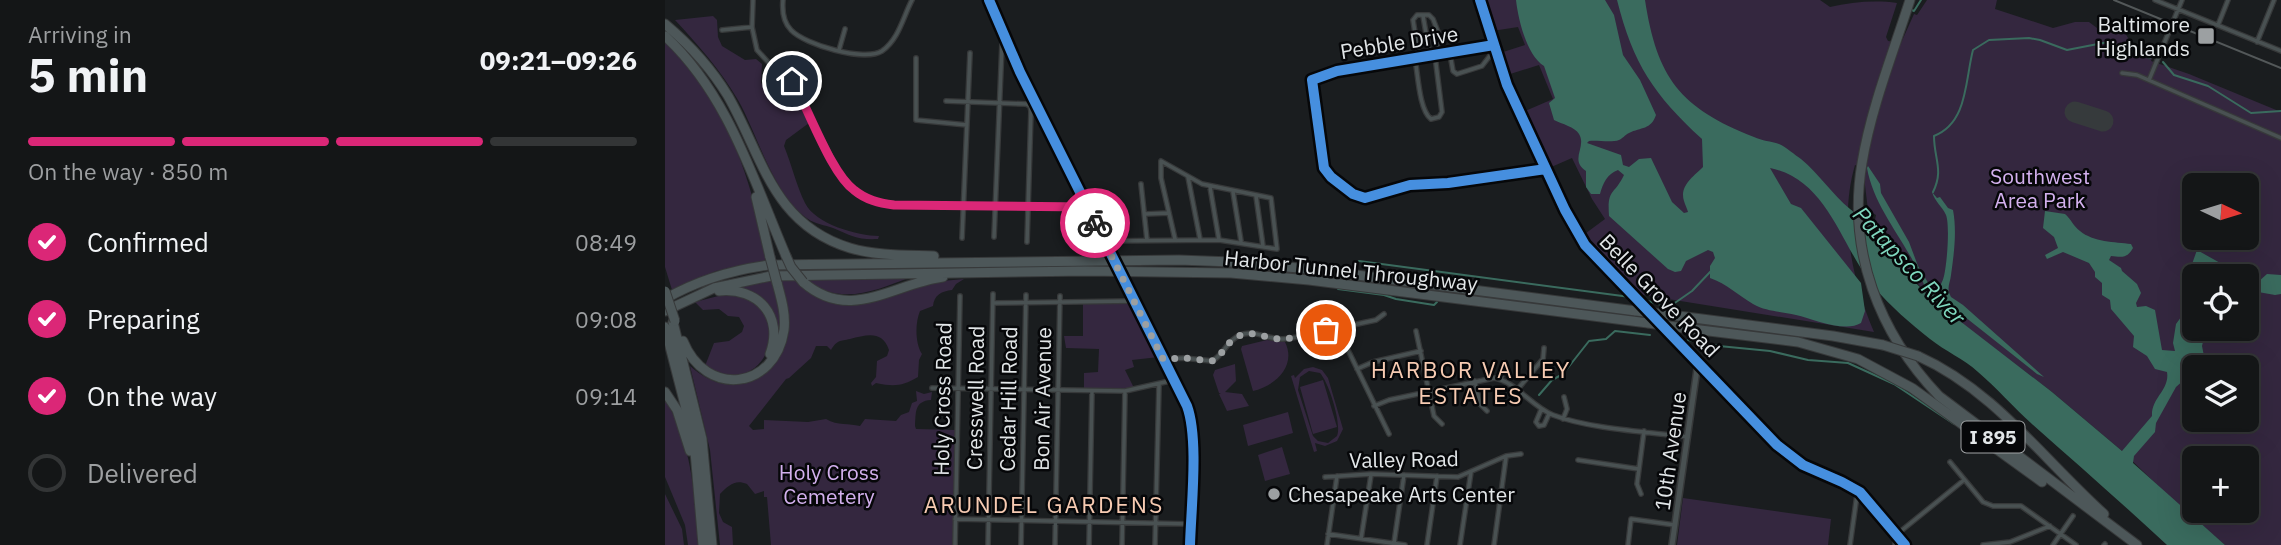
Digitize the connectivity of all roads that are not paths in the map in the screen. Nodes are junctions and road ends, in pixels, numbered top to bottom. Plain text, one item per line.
1 (753, 0) edge
2 (783, 0) edge
3 (912, 0) edge
4 (989, 0) edge
5 (1480, 0) edge
6 (1908, 0) edge
7 (2155, 0) edge
8 (2182, 0) edge
9 (2228, 0) edge
10 (2274, 0) edge
11 (2178, 9) junction
12 (1423, 16) junction
13 (665, 24) edge
14 (2218, 25) junction
15 (752, 27) junction
16 (845, 29) dead end
17 (722, 30) dead end
18 (665, 36) edge
19 (1005, 40) junction
20 (2257, 42) junction
21 (1495, 49) junction
22 (839, 50) junction
23 (2281, 51) edge
24 (970, 53) dead end
25 (1451, 54) junction
26 (1434, 56) junction
27 (916, 58) dead end
28 (1417, 58) junction
29 (2123, 72) dead end
30 (2149, 80) junction
31 (946, 101) dead end
32 (968, 101) junction
33 (999, 102) junction
34 (1038, 109) junction
35 (1031, 111) junction
36 (967, 125) junction
37 (2281, 138) edge
38 (738, 142) junction
39 (1546, 169) junction
40 (1188, 177) junction
41 (1141, 184) dead end
42 (1209, 186) junction
43 (1233, 192) junction
44 (1256, 196) junction
45 (963, 206) junction
46 (994, 207) junction
47 (1027, 207) junction
48 (1087, 207) junction
49 (1169, 213) junction
50 (1145, 214) junction
51 (994, 237) dead end
52 (962, 238) dead end
53 (1175, 239) junction
54 (1200, 239) junction
55 (1147, 240) junction
56 (1219, 240) junction
57 (1104, 241) junction
58 (1241, 241) junction
59 (1027, 242) dead end
60 (1263, 246) junction
61 (1009, 261) junction
62 (1086, 271) junction
63 (665, 290) edge
64 (993, 294) dead end
65 (1026, 295) dead end
66 (960, 296) dead end
67 (1060, 296) dead end
68 (665, 298) edge
69 (1133, 301) junction
70 (680, 302) junction
71 (993, 303) junction
72 (1060, 303) junction
73 (1026, 304) junction
74 (1874, 304) junction
75 (665, 311) edge
76 (1384, 314) dead end
77 (671, 323) edge
78 (1416, 331) dead end
79 (1544, 348) dead end
80 (1348, 350) dead end
81 (1421, 351) junction
82 (1163, 359) junction
83 (1504, 362) dead end
84 (1698, 362) junction
85 (1357, 369) junction
86 (751, 375) junction
87 (1501, 379) junction
88 (1174, 380) junction
89 (1475, 381) junction
90 (1159, 385) junction
91 (932, 388) dead end
92 (958, 388) junction
93 (991, 389) junction
94 (1024, 390) junction
95 (1058, 390) junction
96 (1517, 390) junction
97 (1092, 391) junction
98 (1125, 391) junction
99 (1430, 391) junction
100 (665, 392) edge
101 (1565, 397) dead end
102 (1374, 406) junction
103 (1541, 410) junction
104 (1487, 411) dead end
105 (1549, 414) junction
106 (1563, 419) junction
107 (1442, 425) dead end
108 (1644, 431) junction
109 (1389, 434) dead end
110 (1688, 437) junction
111 (1521, 454) dead end
112 (1506, 456) junction
113 (2007, 456) junction
114 (1578, 460) dead end
115 (1950, 463) dead end
116 (1639, 469) junction
117 (1471, 472) junction
118 (1371, 474) junction
119 (1403, 475) junction
120 (1337, 476) junction
121 (1437, 476) junction
122 (1325, 477) dead end
123 (1964, 480) junction
124 (1860, 492) junction
125 (1641, 494) dead end
126 (702, 514) junction
127 (2073, 516) dead end
128 (955, 519) junction
129 (989, 520) junction
130 (1022, 520) junction
131 (1055, 521) junction
132 (1089, 522) junction
133 (1122, 522) junction
134 (1156, 523) junction
135 (1191, 524) junction
136 (1675, 525) junction
137 (2050, 526) junction
138 (1328, 534) junction
139 (2061, 534) junction
140 (1896, 535) junction
141 (1361, 539) junction
142 (1394, 544) edge
143 (703, 545) edge
144 (714, 545) edge
145 (955, 545) edge
146 (988, 545) edge
147 (1021, 545) edge
148 (1055, 545) edge
149 (1089, 545) edge
150 (1122, 545) edge
151 (1155, 545) edge
152 (1190, 545) edge
153 (1327, 545) edge
154 (1405, 545) edge
155 (1427, 545) edge
156 (1460, 545) edge
157 (1494, 545) edge
158 (1628, 545) edge
159 (1672, 545) edge
160 (1850, 545) edge
161 (1895, 545) edge
162 (1905, 545) edge
163 (1983, 545) edge
164 (2053, 545) edge
165 (2077, 545) edge
166 (2128, 545) edge
167 (2138, 545) edge

1 - 15 street
2 - 22 street
3 - 22 street
4 - 19 street
5 - 21 main road, Belle Grove Road
6 - 74 highway, I 895
7 - 11 street
8 - 11 street
9 - 14 street
10 - 20 street
11 - 14 street
11 - 30 street
12 - 26 street
12 - 26 street
12 - 28 street
13 - 61 highway
14 - 20 street
15 - 17 street
15 - 45 street
16 - 22 street
18 - 38 highway
19 - 33 street
19 - 34 street
20 - 23 street
21 - 25 street, Pebble Drive
21 - 25 street
21 - 39 main road, Belle Grove Road
24 - 32 street
25 - 26 street, Pebble Drive
26 - 28 street, Pebble Drive
26 - 28 street
27 - 36 street
28 - 39 street, Pebble Drive
29 - 30 street
30 - 37 street
31 - 32 street
32 - 33 street
32 - 36 street
33 - 35 street
33 - 46 street
34 - 35 street
34 - 48 street
35 - 47 street
36 - 45 street
38 - 62 highway, bridge
38 - 86 highway, bridge
39 - 84 main road, Belle Grove Road
40 - 42 street
40 - 49 street
40 - 54 street
41 - 50 street
42 - 43 street
42 - 56 street
43 - 44 street
43 - 58 street
44 - 60 street
44 - 60 street
45 - 46 street
45 - 52 street
46 - 47 street
46 - 51 street
47 - 48 street
47 - 59 street
48 - 57 street
49 - 50 street
49 - 53 street
50 - 55 street
53 - 54 street
53 - 55 street
54 - 56 street
55 - 57 street
56 - 58 street
57 - 69 street, bridge
58 - 60 street
61 - 68 highway, Harbor Tunnel Throughway
61 - 167 highway, Harbor Tunnel Throughway, bridge
62 - 70 highway, Harbor Tunnel Throughway
62 - 113 highway, Harbor Tunnel Throughway, bridge
63 - 77 highway, bridge
64 - 71 street, Cresswell Road
65 - 73 street, Cedar Hill Road
66 - 92 street, Holy Cross Road
67 - 72 street, Bon Air Avenue
68 - 77 highway, bridge
69 - 72 street
69 - 82 street
70 - 75 highway, Harbor Tunnel Throughway
70 - 86 highway
71 - 73 street
71 - 93 street, Cresswell Road
72 - 73 street
72 - 95 street, Bon Air Avenue
73 - 94 street, Cedar Hill Road
74 - 113 highway, Harbor Tunnel Throughway / I 895
74 - 167 highway, Harbor Tunnel Throughway / I 895
76 - 82 street
77 - 86 highway
77 - 126 highway
77 - 144 highway
78 - 81 street
79 - 96 street
80 - 85 street
81 - 85 street
81 - 99 street
82 - 88 street
83 - 87 street
84 - 110 street, 10th Avenue
84 - 124 main road, Belle Grove Road
85 - 102 street
87 - 89 street
87 - 96 street
88 - 90 street
88 - 135 street
89 - 99 street
89 - 104 street
90 - 98 street
90 - 134 street
91 - 92 street
92 - 93 street
92 - 128 street, Holy Cross Road
93 - 94 street
93 - 129 street, Cresswell Road
94 - 95 street
94 - 130 street, Cedar Hill Road
95 - 97 street
95 - 131 street, Bon Air Avenue
96 - 103 street
97 - 98 street
97 - 132 street
98 - 133 street
99 - 102 street
99 - 107 street
100 - 126 highway
101 - 106 street
102 - 109 street
103 - 105 street
103 - 105 street
105 - 106 street
106 - 108 street
108 - 110 street
108 - 116 street
110 - 136 street, 10th Avenue
111 - 112 street, Valley Road
112 - 117 street, Valley Road
112 - 157 street
113 - 166 highway, Harbor Tunnel Throughway / I 895
114 - 116 street
115 - 123 street
116 - 125 street
117 - 121 street, Valley Road
117 - 156 street
118 - 119 street, Valley Road
118 - 120 street, Valley Road
118 - 141 street
119 - 121 street, Valley Road
119 - 142 street
120 - 122 street, Valley Road
120 - 138 street
121 - 155 street
123 - 137 street
123 - 140 street
124 - 140 main road, Belle Grove Road
124 - 160 street
126 - 143 highway
127 - 139 street
128 - 129 street
128 - 145 street, Holy Cross Road
129 - 130 street
129 - 146 street, Cresswell Road
130 - 131 street
130 - 147 street, Cedar Hill Road
131 - 132 street
131 - 148 street, Bon Air Avenue
132 - 133 street
132 - 149 street
133 - 134 street
133 - 150 street
134 - 135 street
134 - 151 street
135 - 152 street
136 - 158 street
136 - 159 street, 10th Avenue
137 - 139 street
137 - 163 street
138 - 141 street
138 - 153 street
139 - 164 street
139 - 165 street
140 - 161 street
140 - 162 main road, Belle Grove Road
141 - 142 street
142 - 154 street

